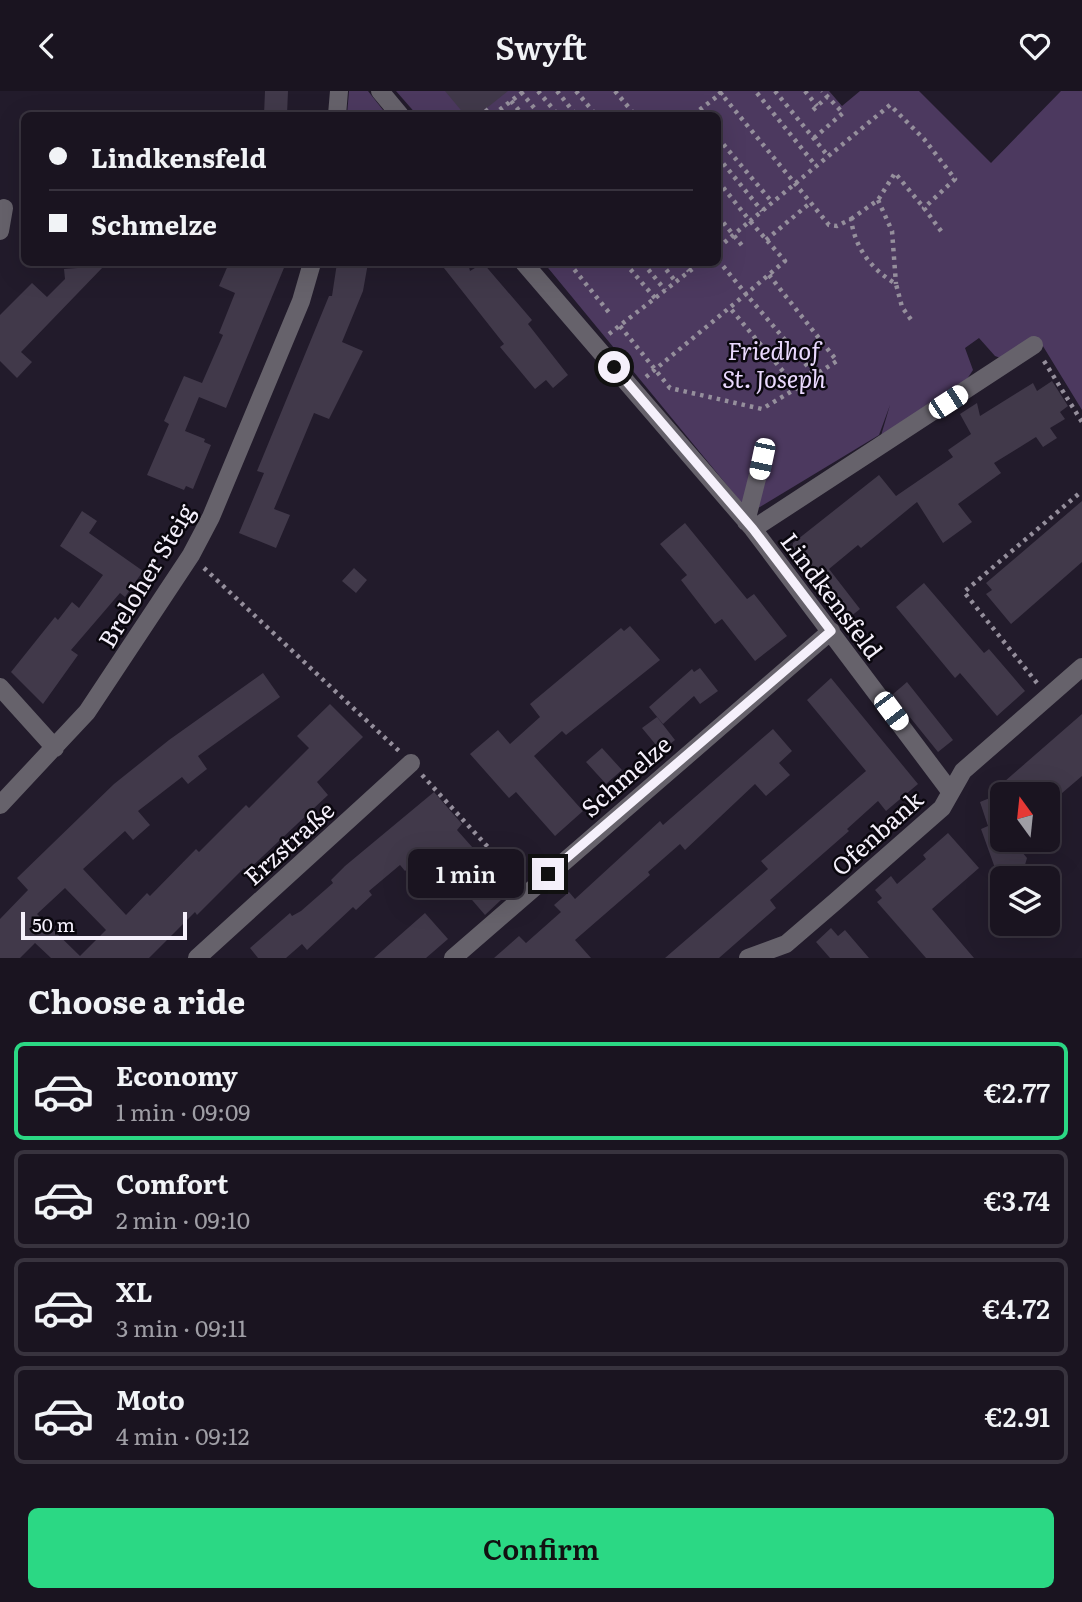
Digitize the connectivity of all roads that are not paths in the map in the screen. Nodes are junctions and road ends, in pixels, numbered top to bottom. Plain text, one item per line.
1 (339, 91) edge
2 (380, 91) edge
3 (337, 112) edge
4 (398, 112) edge
5 (4, 208) dead end
6 (0, 232) edge
7 (311, 266) edge
8 (527, 266) edge
9 (1034, 345) road end
10 (762, 459) dead end
11 (749, 526) junction
12 (831, 631) junction
13 (1082, 667) edge
14 (0, 687) edge
15 (55, 748) junction
16 (411, 763) road end
17 (950, 791) junction
18 (0, 805) edge
19 (197, 958) edge
20 (453, 958) edge
21 (748, 958) edge

1 - 3 street
2 - 4 street
5 - 6 street
7 - 15 street, Breloher Steig
8 - 11 street, Lindkensfeld
9 - 11 street, Lindkensfeld
10 - 11 street
11 - 12 street, Lindkensfeld
12 - 17 street, Lindkensfeld
12 - 20 street, Schmelze
13 - 17 street, Ofenbank
14 - 15 street
15 - 18 street, Breloher Steig
16 - 19 street, Erzstraße
17 - 21 street, Ofenbank

